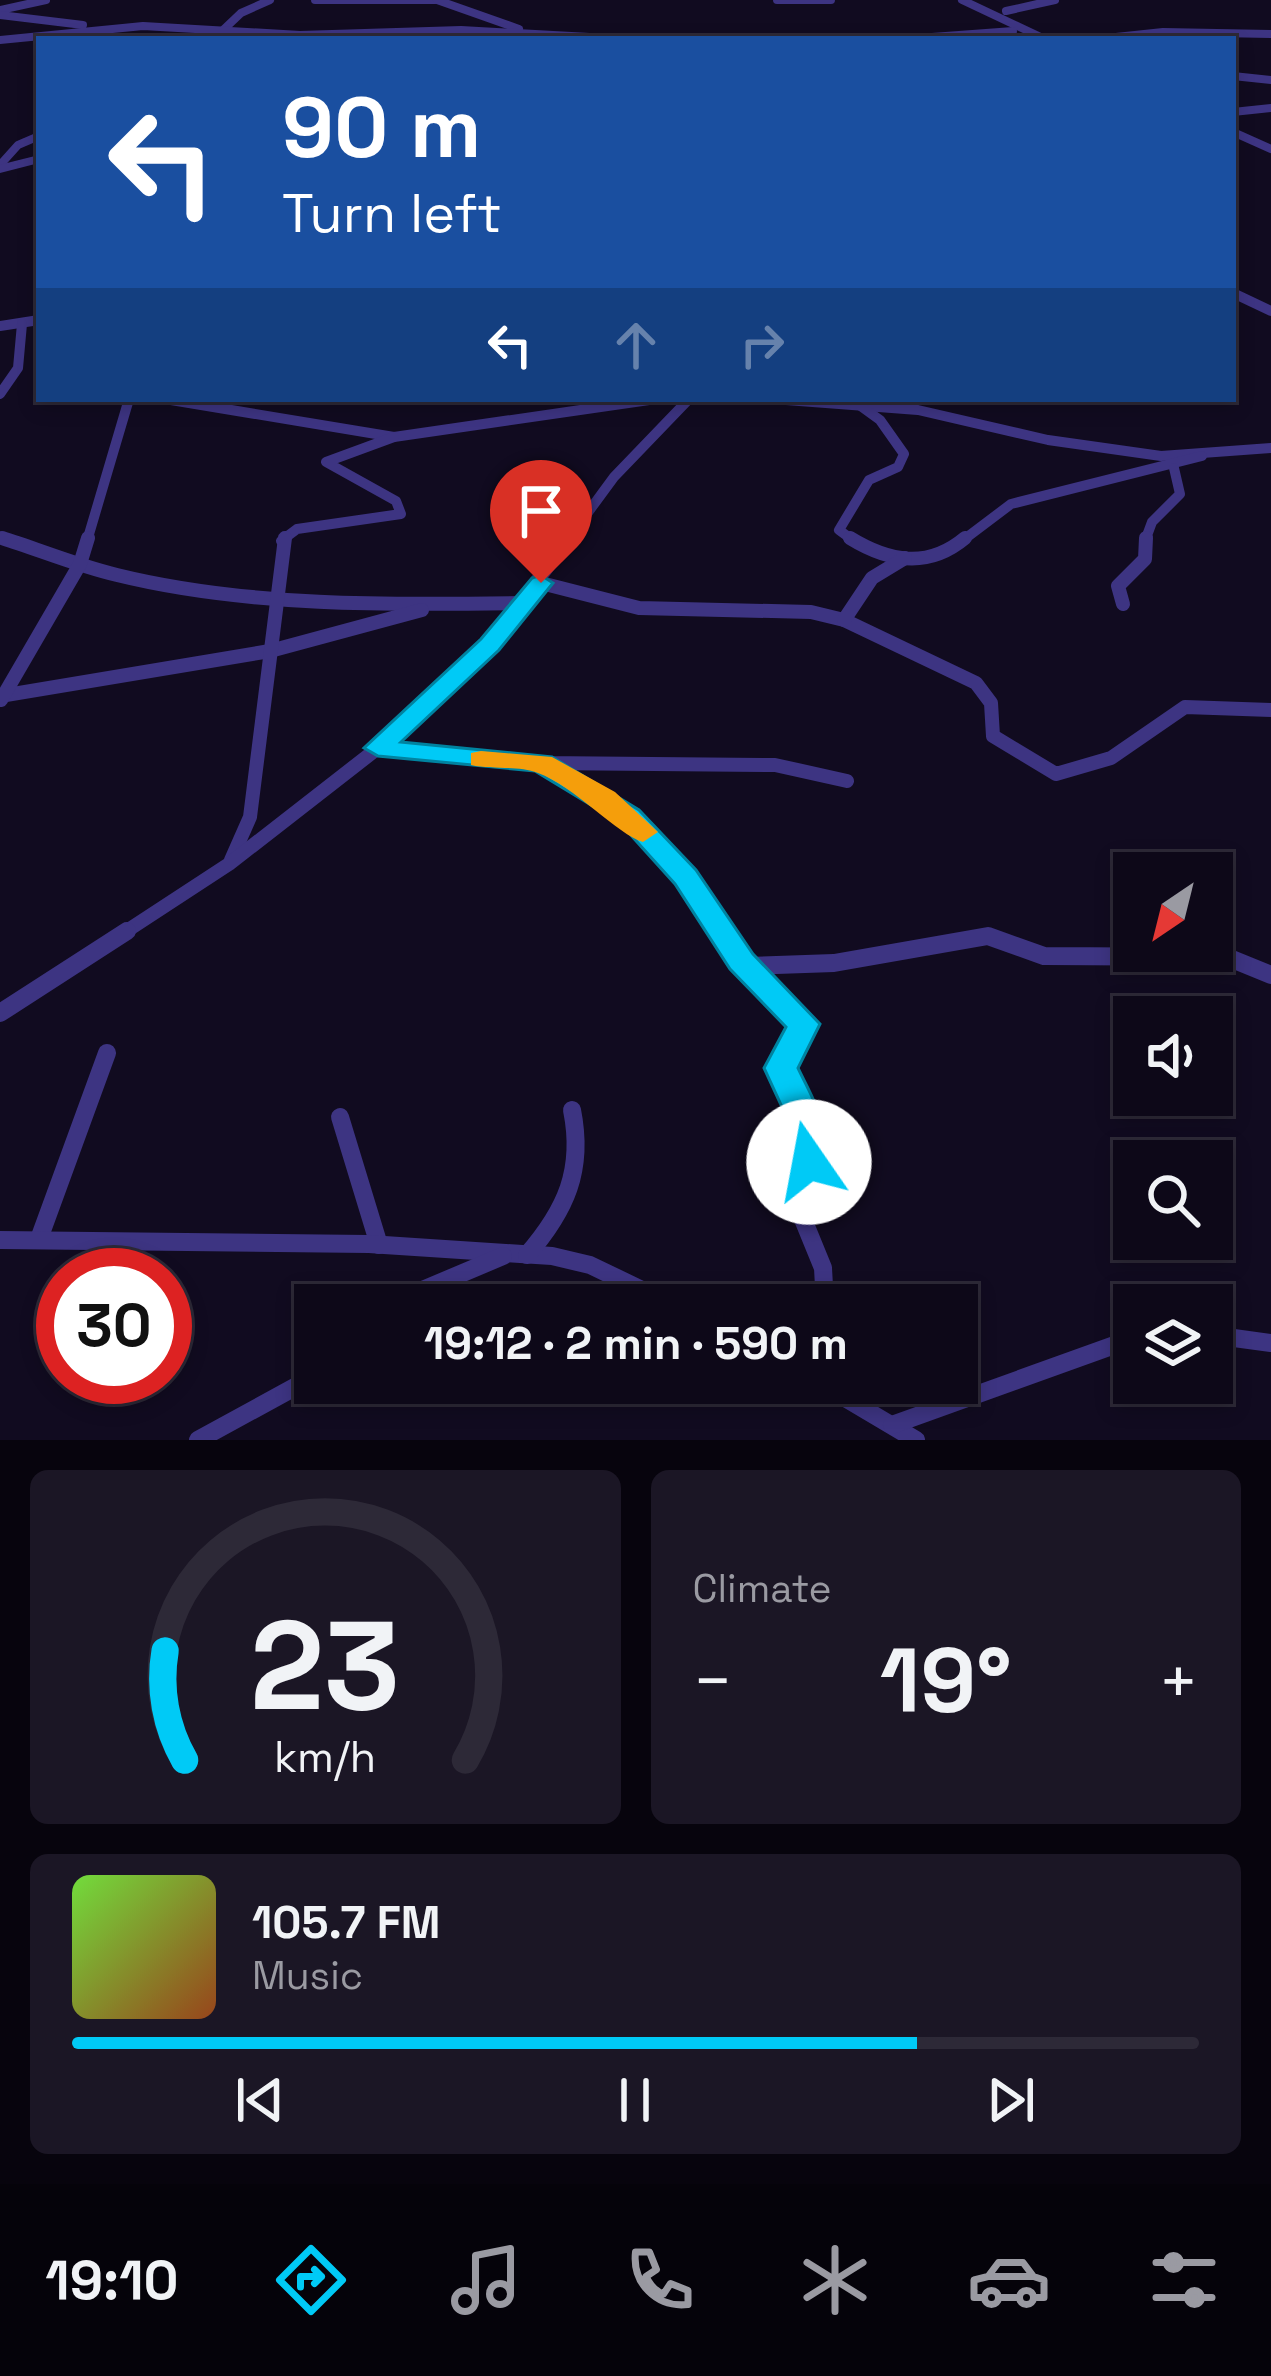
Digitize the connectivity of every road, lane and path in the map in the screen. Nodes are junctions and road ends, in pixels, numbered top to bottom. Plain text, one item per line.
1 (46, 0) edge
2 (270, 0) edge
3 (315, 0) edge
4 (437, 0) edge
5 (777, 0) edge
6 (831, 0) edge
7 (962, 0) edge
8 (1054, 0) edge
9 (996, 1) edge
10 (2, 10) edge
11 (56, 19) junction
12 (1009, 24) edge
13 (94, 27) junction
14 (221, 32) junction
15 (1271, 34) edge
16 (529, 36) edge
17 (537, 36) edge
18 (926, 36) edge
19 (1038, 36) edge
20 (1125, 36) edge
21 (0, 40) edge
22 (1236, 76) edge
23 (1271, 80) edge
24 (1271, 108) edge
25 (1236, 112) edge
26 (1236, 133) edge
27 (36, 137) edge
28 (1271, 149) edge
29 (36, 160) edge
30 (0, 167) edge
31 (1236, 294) edge
32 (1271, 311) edge
33 (36, 321) edge
34 (22, 324) junction
35 (0, 326) edge
36 (0, 394) edge
37 (129, 402) edge
38 (183, 402) edge
39 (635, 402) edge
40 (686, 402) edge
41 (792, 402) edge
42 (849, 402) edge
43 (855, 402) edge
44 (861, 402) edge
45 (394, 437) junction
46 (1271, 448) edge
47 (1202, 456) junction
48 (1174, 467) junction
49 (0, 537) edge
50 (905, 559) junction
51 (80, 564) junction
52 (541, 583) junction
53 (274, 592) junction
54 (523, 603) junction
55 (1123, 604) dead end
56 (439, 606) junction
57 (844, 620) junction
58 (270, 651) junction
59 (1, 698) edge
60 (1271, 710) edge
61 (378, 748) junction
62 (542, 763) junction
63 (847, 781) dead end
64 (229, 864) junction
65 (746, 966) junction
66 (1271, 975) edge
67 (0, 1013) edge
68 (107, 1053) dead end
69 (572, 1110) dead end
70 (340, 1117) dead end
71 (39, 1239) junction
72 (0, 1240) edge
73 (379, 1245) junction
74 (517, 1255) junction
75 (442, 1284) edge
76 (629, 1284) edge
77 (824, 1284) edge
78 (1233, 1337) edge
79 (1271, 1342) edge
80 (1113, 1346) edge
81 (294, 1387) edge
82 (857, 1404) edge
83 (892, 1425) junction
84 (198, 1440) edge
85 (916, 1440) edge

1 - 10 street
1 - 11 street
2 - 14 street
3 - 4 street
4 - 17 street
5 - 6 street
7 - 12 street
8 - 12 street
9 - 12 street
10 - 11 street
11 - 13 street
12 - 18 street
12 - 19 street
13 - 14 street
13 - 21 street
14 - 16 street
15 - 20 street
22 - 23 street
24 - 25 street
26 - 28 street
27 - 30 street
29 - 30 street
31 - 32 street
33 - 34 street
34 - 35 street
34 - 36 street
37 - 51 street
38 - 45 street
39 - 45 street
40 - 52 street
41 - 42 street
43 - 50 street
44 - 47 street
45 - 53 street
46 - 47 street
47 - 48 street
48 - 50 street
48 - 55 street
49 - 51 street
50 - 57 street
51 - 53 street
51 - 59 street
52 - 54 street
52 - 57 street
53 - 56 street
53 - 58 street
54 - 56 street
54 - 61 street
56 - 58 street
57 - 60 street
58 - 59 street
58 - 64 street
61 - 62 street
61 - 64 street
62 - 63 street
62 - 65 street
64 - 67 street
65 - 66 street
65 - 77 street
68 - 71 street
69 - 74 street
70 - 73 street
71 - 72 street
71 - 73 street
73 - 74 street
74 - 75 street
74 - 76 street
78 - 79 street
80 - 83 street
81 - 84 street
82 - 83 street
83 - 85 street

